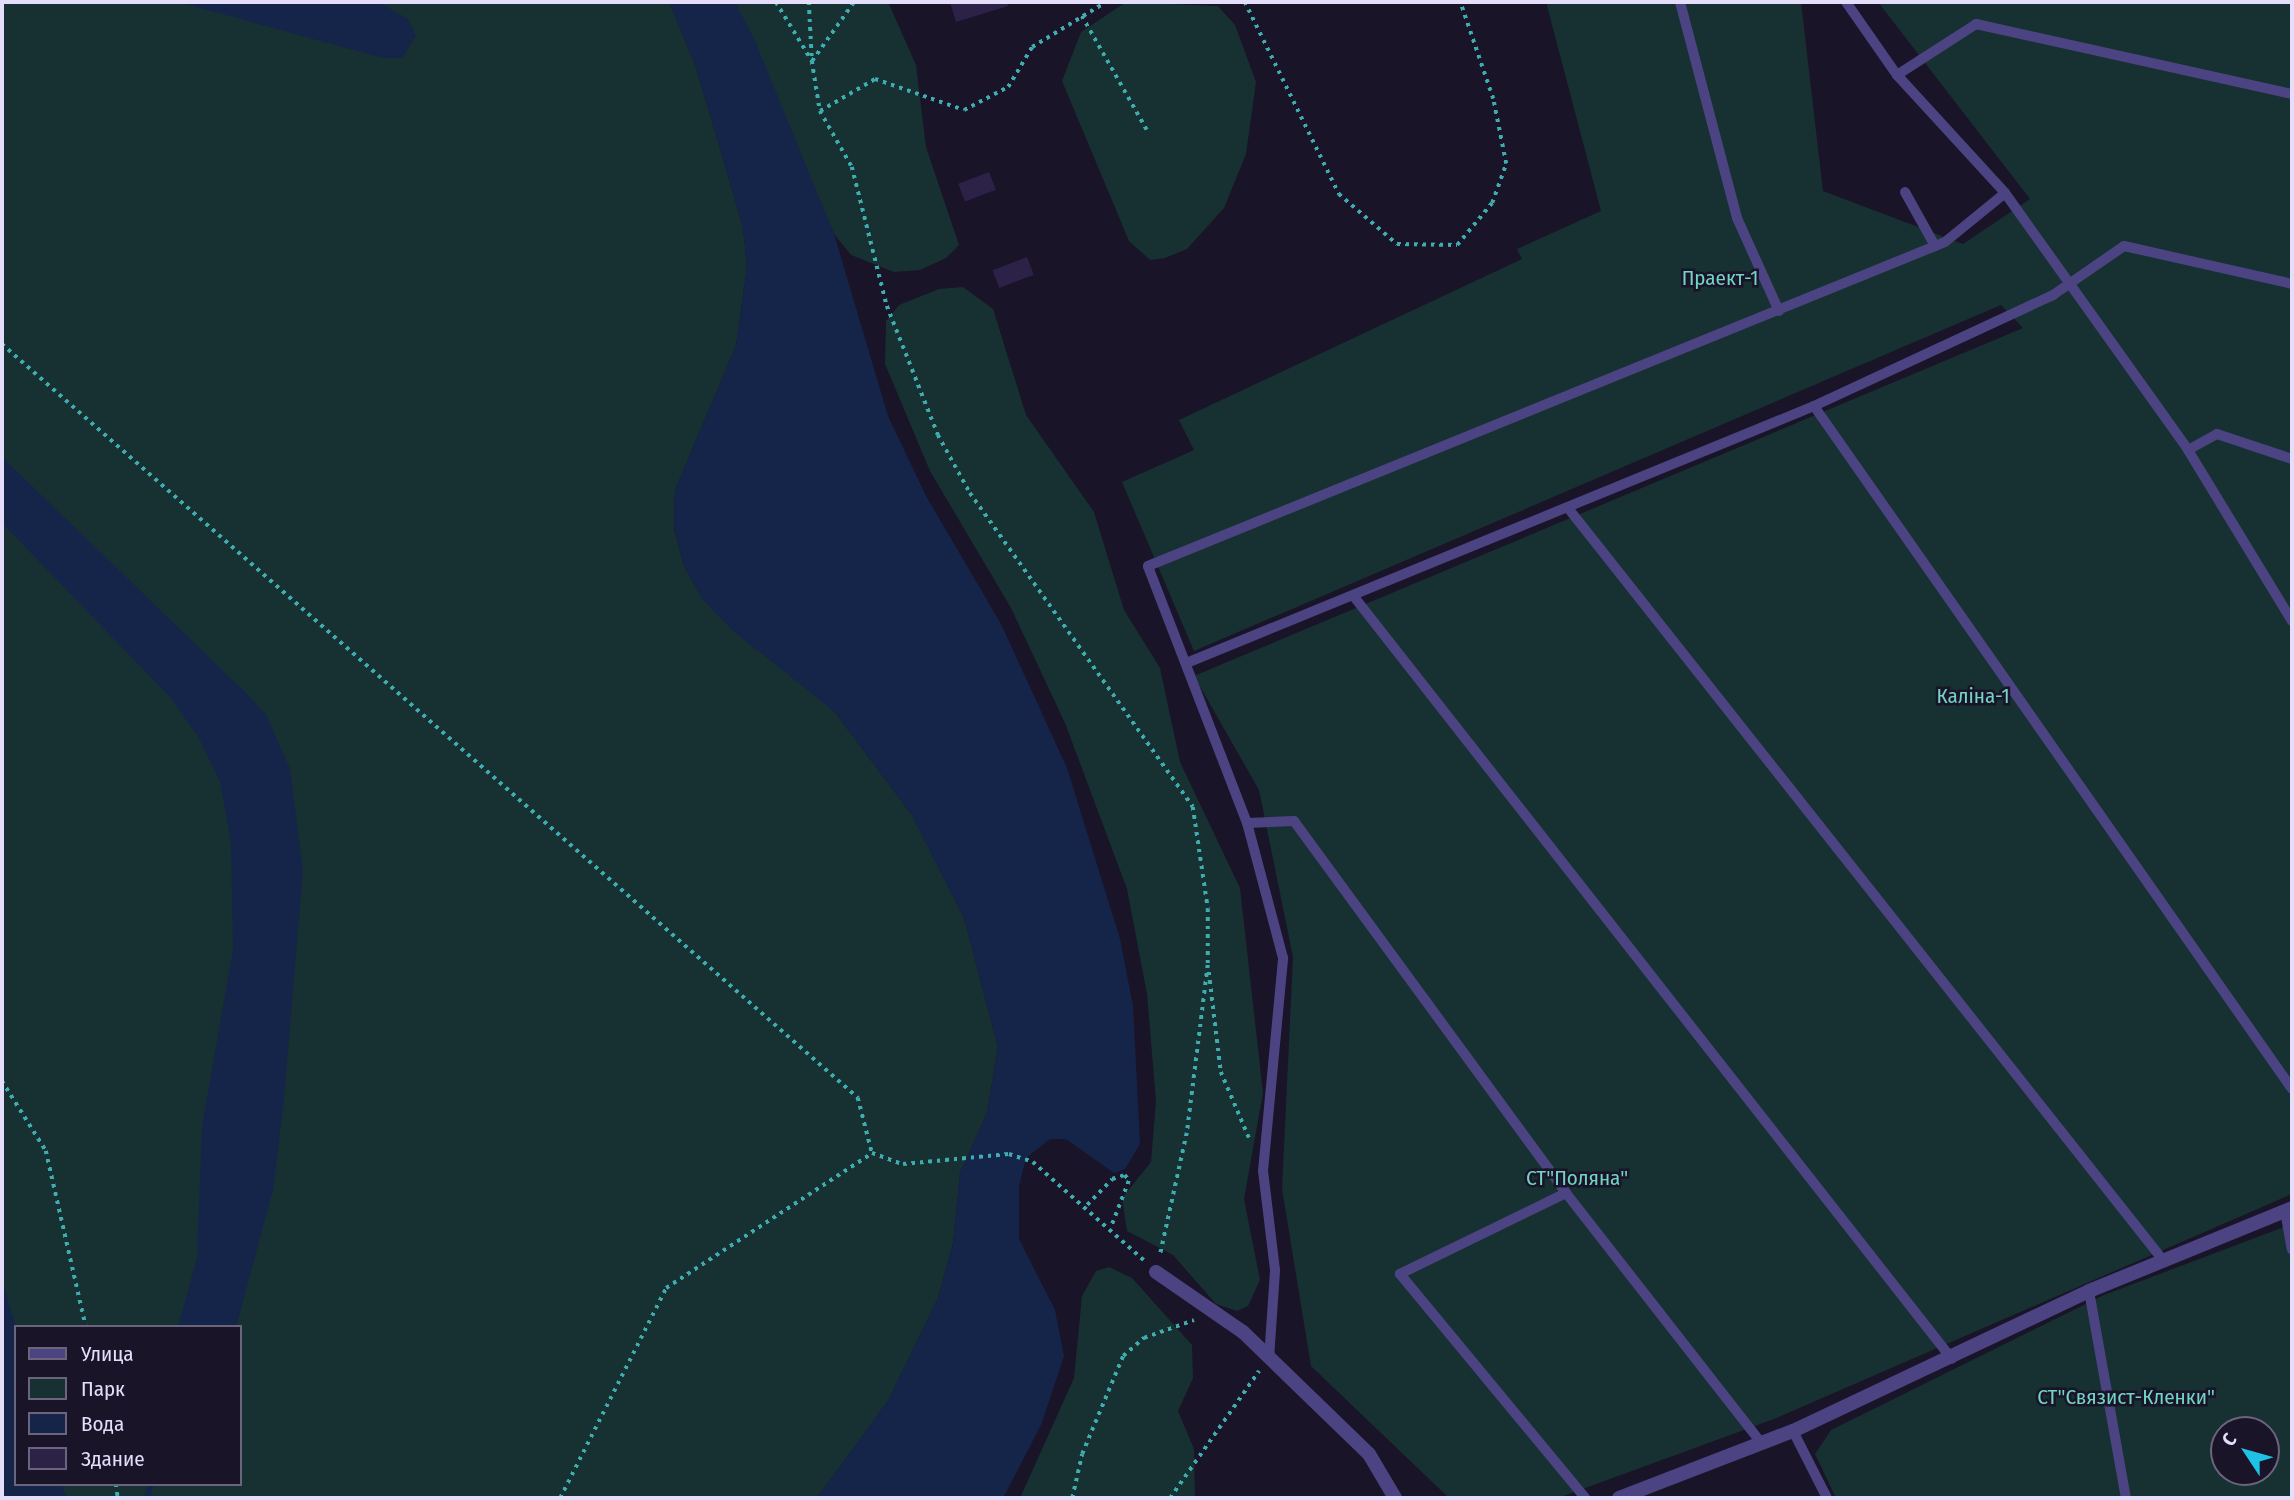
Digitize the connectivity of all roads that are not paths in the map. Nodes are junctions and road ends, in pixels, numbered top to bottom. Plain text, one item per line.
1 (1680, 2) edge
2 (1846, 2) edge
3 (1897, 75) junction
4 (2292, 94) edge
5 (1905, 192) dead end
6 (2005, 193) junction
7 (1934, 246) junction
8 (2066, 284) junction
9 (2292, 284) edge
10 (1779, 311) junction
11 (1814, 407) junction
12 (2188, 450) junction
13 (2292, 459) edge
14 (1568, 508) junction
15 (1356, 598) junction
16 (2292, 621) edge
17 (1189, 662) junction
18 (1247, 823) junction
19 (2292, 1089) edge
20 (1566, 1193) junction
21 (2289, 1210) edge
22 (2292, 1249) edge
23 (2163, 1260) junction
24 (1156, 1272) road end
25 (2090, 1291) junction
26 (1269, 1359) junction
27 (1952, 1360) junction
28 (1793, 1431) junction
29 (1760, 1441) junction
30 (1395, 1498) edge
31 (1585, 1498) edge
32 (1619, 1498) edge
33 (1827, 1498) edge
34 (2126, 1498) edge

1 - 10 lane
2 - 3 lane
3 - 4 lane
3 - 6 lane
5 - 7 lane
6 - 7 lane
6 - 8 lane
7 - 10 lane
8 - 9 lane
8 - 11 lane
8 - 12 lane
10 - 17 lane
11 - 14 lane
11 - 19 lane
12 - 13 lane
12 - 16 lane
14 - 15 lane
14 - 23 lane
15 - 17 lane
15 - 27 lane
17 - 18 lane
18 - 20 lane
18 - 26 lane
20 - 29 lane
20 - 31 lane
21 - 22 lane
21 - 23 street
23 - 25 street
24 - 26 street
25 - 27 street
25 - 34 lane
26 - 30 street
27 - 28 street
28 - 29 street
28 - 33 lane
29 - 32 street

